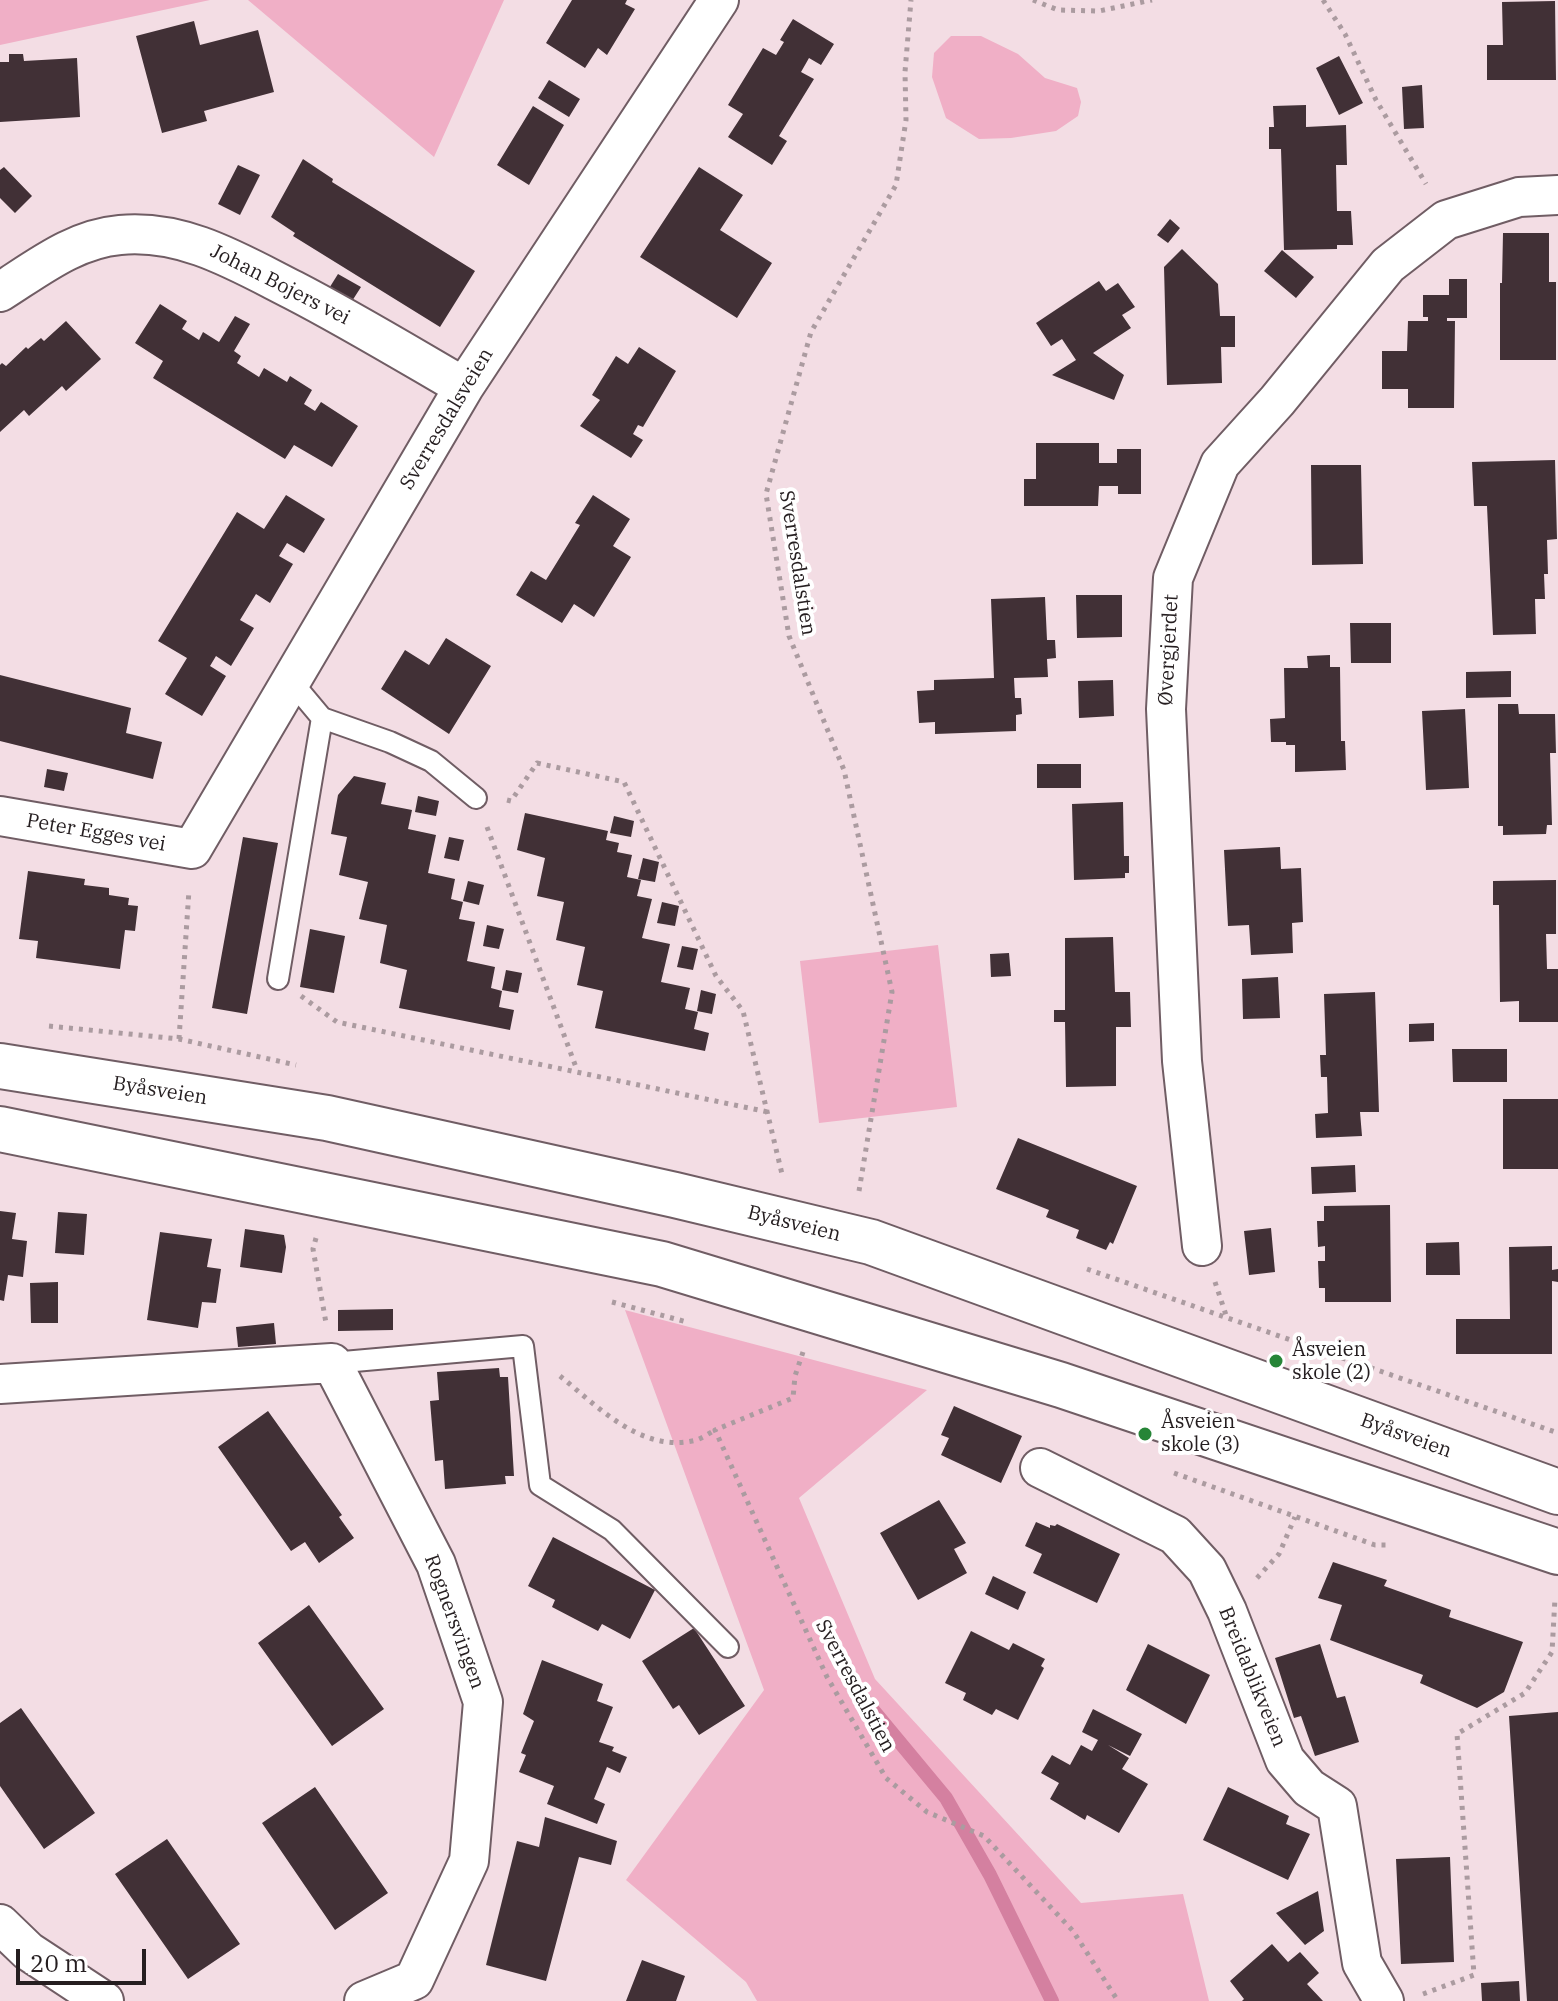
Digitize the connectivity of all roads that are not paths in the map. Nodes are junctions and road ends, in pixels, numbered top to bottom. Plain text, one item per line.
1 (719, 0) edge
2 (1558, 195) edge
3 (0, 292) edge
4 (464, 387) junction
5 (291, 681) junction
6 (322, 718) junction
7 (476, 798) road end
8 (0, 816) edge
9 (192, 849) joint
10 (278, 979) road end
11 (0, 1066) edge
12 (0, 1129) edge
13 (1202, 1246) dead end
14 (332, 1363) junction
15 (0, 1384) edge
16 (1040, 1468) dead end
17 (1558, 1492) edge
18 (1558, 1552) edge
19 (728, 1647) dead end
20 (0, 1924) edge
21 (423, 1991) edge
22 (1401, 1998) edge
23 (104, 2001) edge
24 (364, 2001) edge

1 - 4 street, Sverresdalsveien
2 - 13 street, Øvergjerdet
3 - 4 street, Johan Bojers vei
4 - 5 street, Sverresdalsveien
5 - 6 lane
5 - 9 street, Sverresdalsveien
6 - 7 lane
6 - 10 lane
8 - 9 street, Peter Egges vei
11 - 17 main road, Byåsveien
12 - 18 main road
14 - 15 street
14 - 19 lane
14 - 21 street, Rognersvingen
16 - 22 street, Breidablikveien
20 - 23 street
21 - 24 street, Rognersvingen

